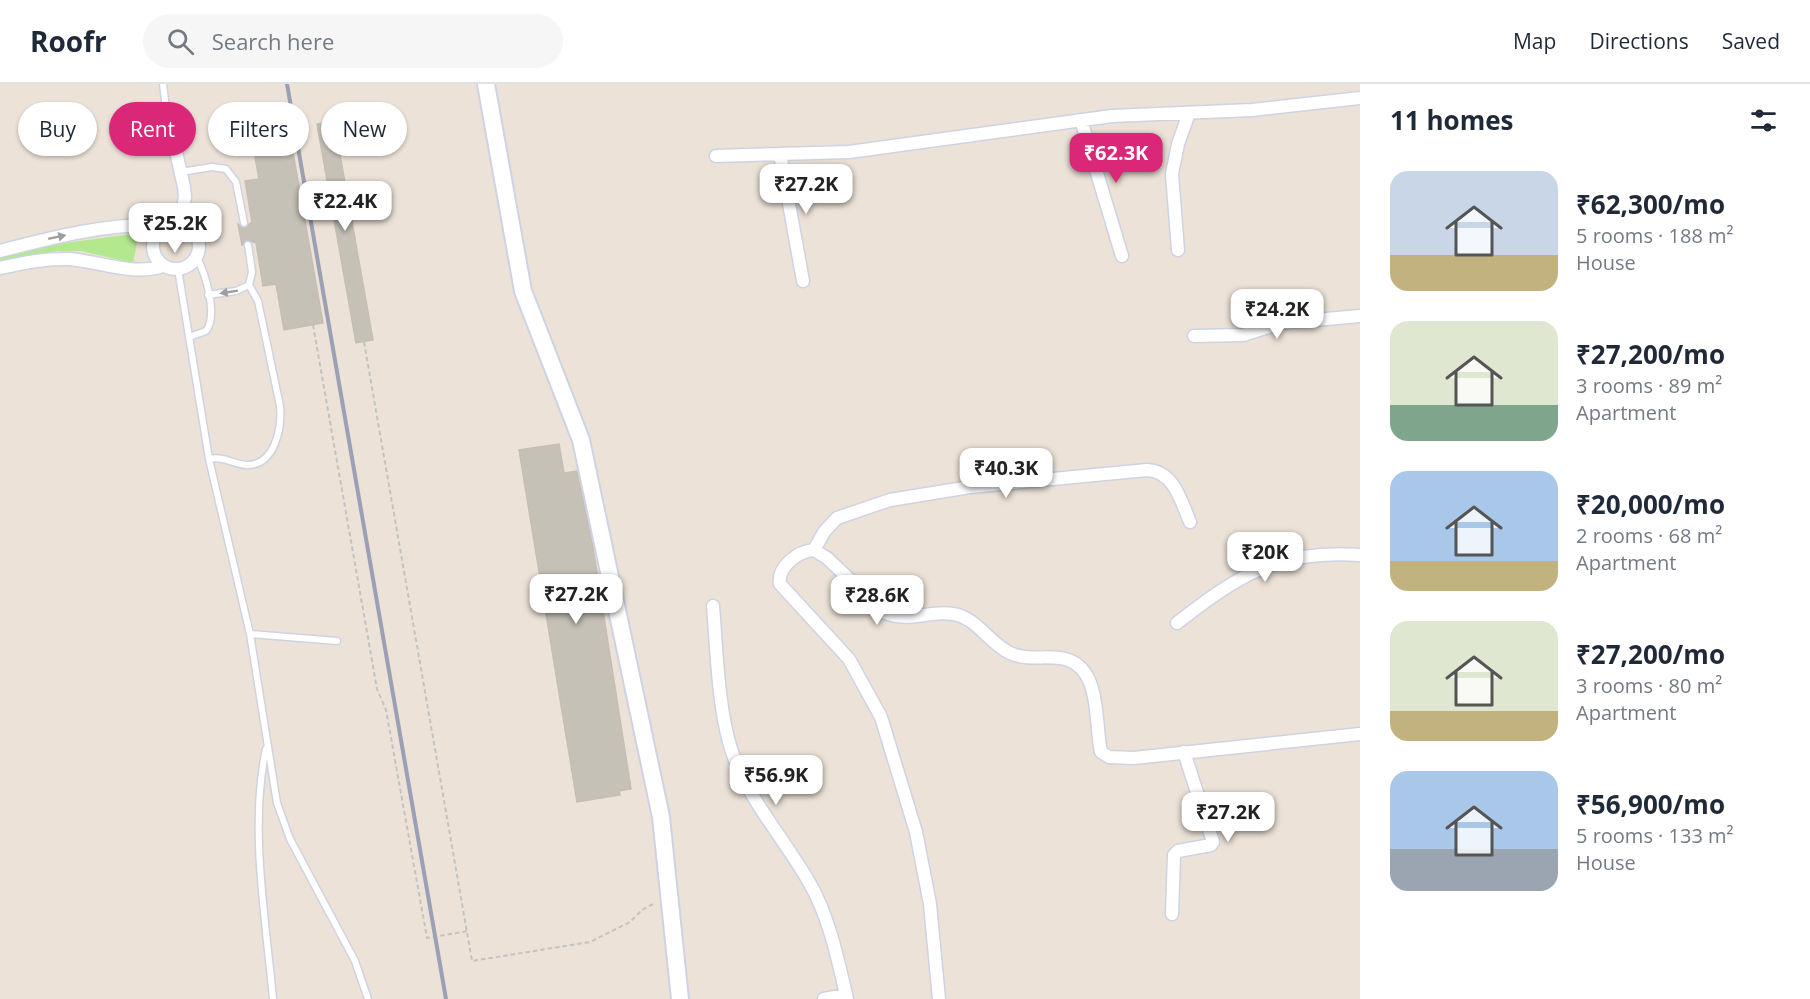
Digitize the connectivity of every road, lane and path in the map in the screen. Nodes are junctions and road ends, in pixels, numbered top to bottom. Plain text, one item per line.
1 (163, 84) edge
2 (486, 84) edge
3 (1360, 98) edge
4 (165, 102) edge
5 (1190, 113) junction
6 (1081, 120) junction
7 (780, 154) junction
8 (176, 156) edge
9 (716, 156) dead end
10 (180, 172) junction
11 (180, 223) junction
12 (244, 224) dead end
13 (165, 225) junction
14 (248, 245) dead end
15 (1178, 250) dead end
16 (0, 251) edge
17 (1122, 256) dead end
18 (197, 258) junction
19 (164, 266) junction
20 (0, 268) edge
21 (178, 269) junction
22 (803, 280) dead end
23 (249, 285) junction
24 (208, 295) junction
25 (1360, 316) edge
26 (313, 325) dead end
27 (1194, 336) dead end
28 (189, 337) junction
29 (364, 342) dead end
30 (209, 459) junction
31 (1190, 522) dead end
32 (814, 550) junction
33 (1360, 555) edge
34 (713, 606) dead end
35 (1177, 624) dead end
36 (250, 634) junction
37 (338, 641) dead end
38 (1360, 734) edge
39 (267, 746) junction
40 (1184, 752) junction
41 (668, 893) junction
42 (1172, 914) dead end
43 (468, 931) junction
44 (846, 997) edge
45 (273, 999) edge
46 (368, 999) edge
47 (680, 999) edge
48 (824, 999) edge
49 (939, 999) edge

1 - 4 lane
2 - 41 street
3 - 5 street
5 - 6 street
5 - 15 street
6 - 7 street
6 - 17 street
7 - 9 street
7 - 22 street
8 - 10 street
10 - 11 street
10 - 12 lane
11 - 13 street
11 - 18 street
16 -> 13 street
13 - 19 street
14 - 23 lane
18 - 21 street
18 - 24 lane
19 - 20 street
19 - 21 street
21 - 28 lane
23 -> 24 lane
23 - 30 lane
24 - 28 lane
25 - 27 street
26 - 43 path
28 - 30 lane
29 - 43 path
30 - 36 lane
31 - 32 street
32 - 40 street
32 - 49 street
33 - 35 street
34 - 44 street
36 - 37 lane
36 - 39 lane
38 - 40 street
39 - 45 lane
39 - 46 lane
40 - 42 street
41 - 43 path
41 - 47 street
44 - 48 street

